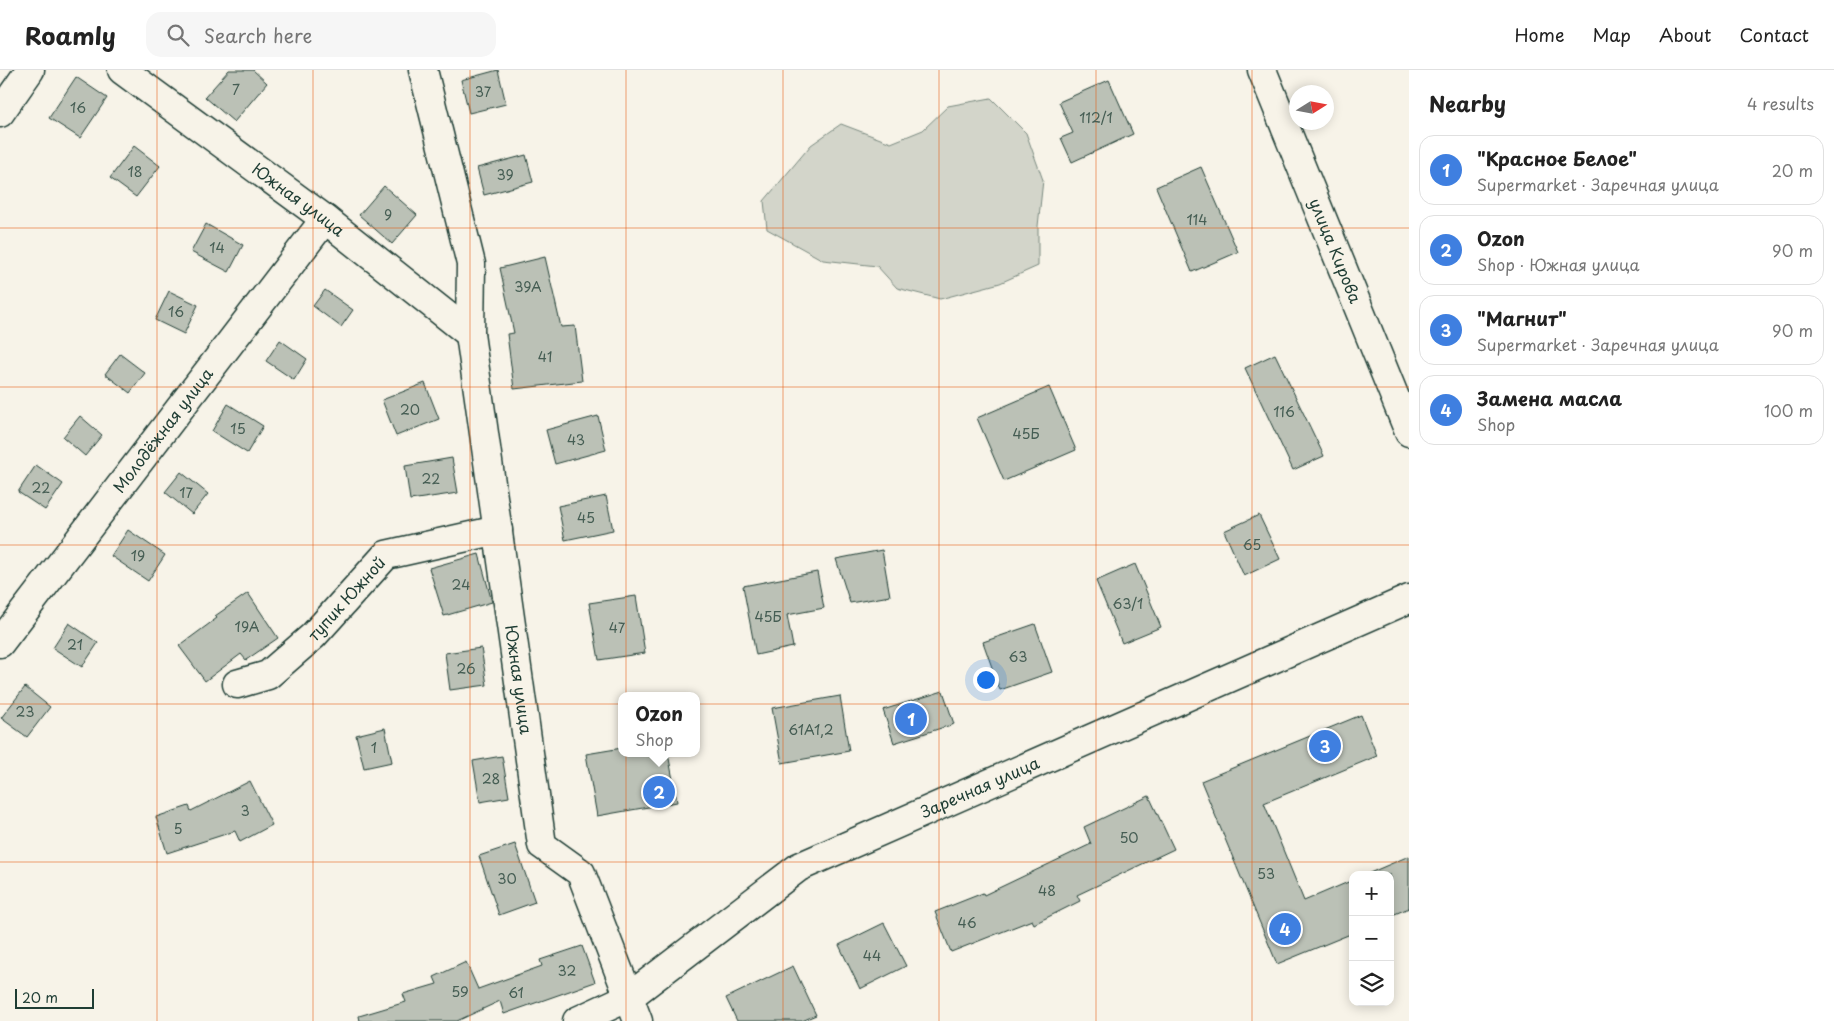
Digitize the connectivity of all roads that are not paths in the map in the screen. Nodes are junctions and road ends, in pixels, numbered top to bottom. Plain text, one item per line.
1 (30, 70) edge
2 (122, 70) edge
3 (423, 70) edge
4 (1262, 70) edge
5 (0, 113) edge
6 (325, 219) junction
7 (470, 334) junction
8 (1409, 432) edge
9 (498, 530) junction
10 (1409, 599) edge
11 (0, 643) edge
12 (237, 684) dead end
13 (634, 1009) edge
14 (577, 1021) edge

1 - 5 street
2 - 6 street, Южная улица
3 - 7 street, Южная улица
4 - 8 street, улица Кирова
6 - 7 street, Южная улица
6 - 11 street, Молодёжная улица
7 - 9 street, Южная улица
9 - 12 street, тупик Южной
9 - 13 street, Южная улица
10 - 13 street, Заречная улица
13 - 14 street, Заречная улица

